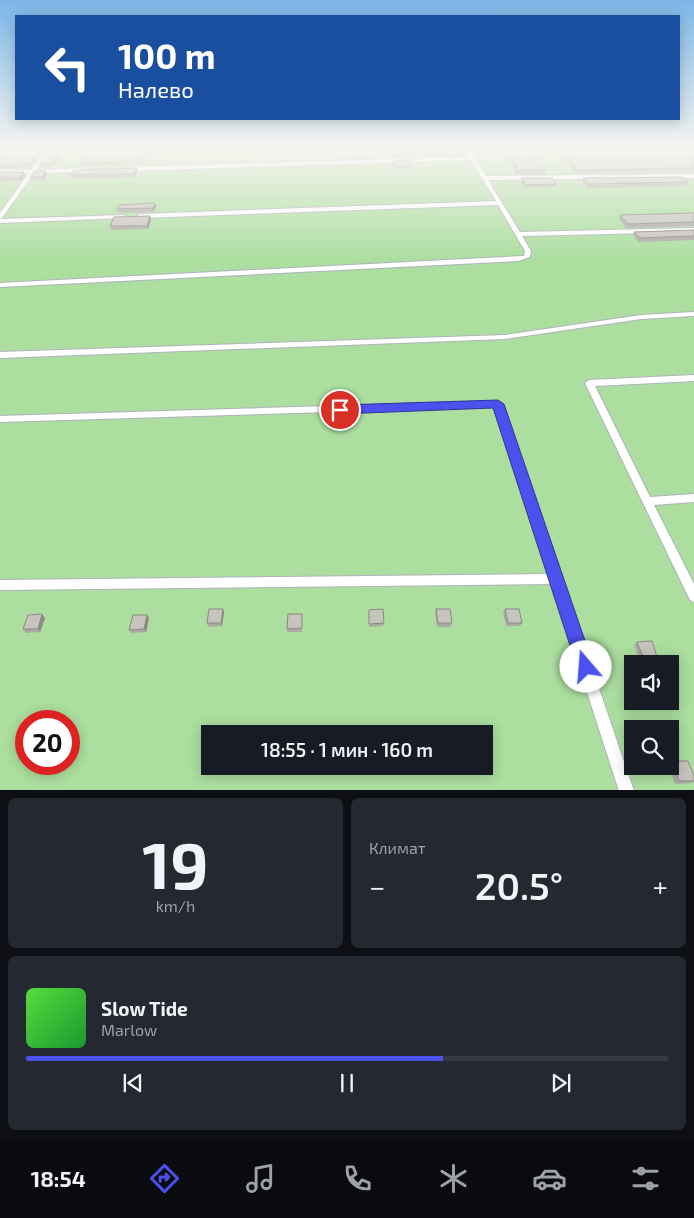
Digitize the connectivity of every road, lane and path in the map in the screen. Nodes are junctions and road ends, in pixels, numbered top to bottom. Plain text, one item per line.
1 (22, 187) edge
2 (490, 187) edge
3 (499, 202) junction
4 (0, 217) edge
5 (0, 222) edge
6 (694, 230) edge
7 (518, 234) junction
8 (0, 285) edge
9 (694, 314) edge
10 (0, 354) edge
11 (694, 378) edge
12 (0, 419) edge
13 (694, 498) edge
14 (647, 501) junction
15 (556, 579) junction
16 (0, 585) edge
17 (694, 596) edge
18 (627, 790) edge

1 - 4 lane
2 - 3 lane
3 - 5 lane
3 - 7 lane
6 - 7 lane
7 - 8 lane
9 - 10 lane
11 - 14 lane
12 - 15 lane
13 - 14 lane
14 - 17 lane
15 - 16 lane
15 - 18 lane

